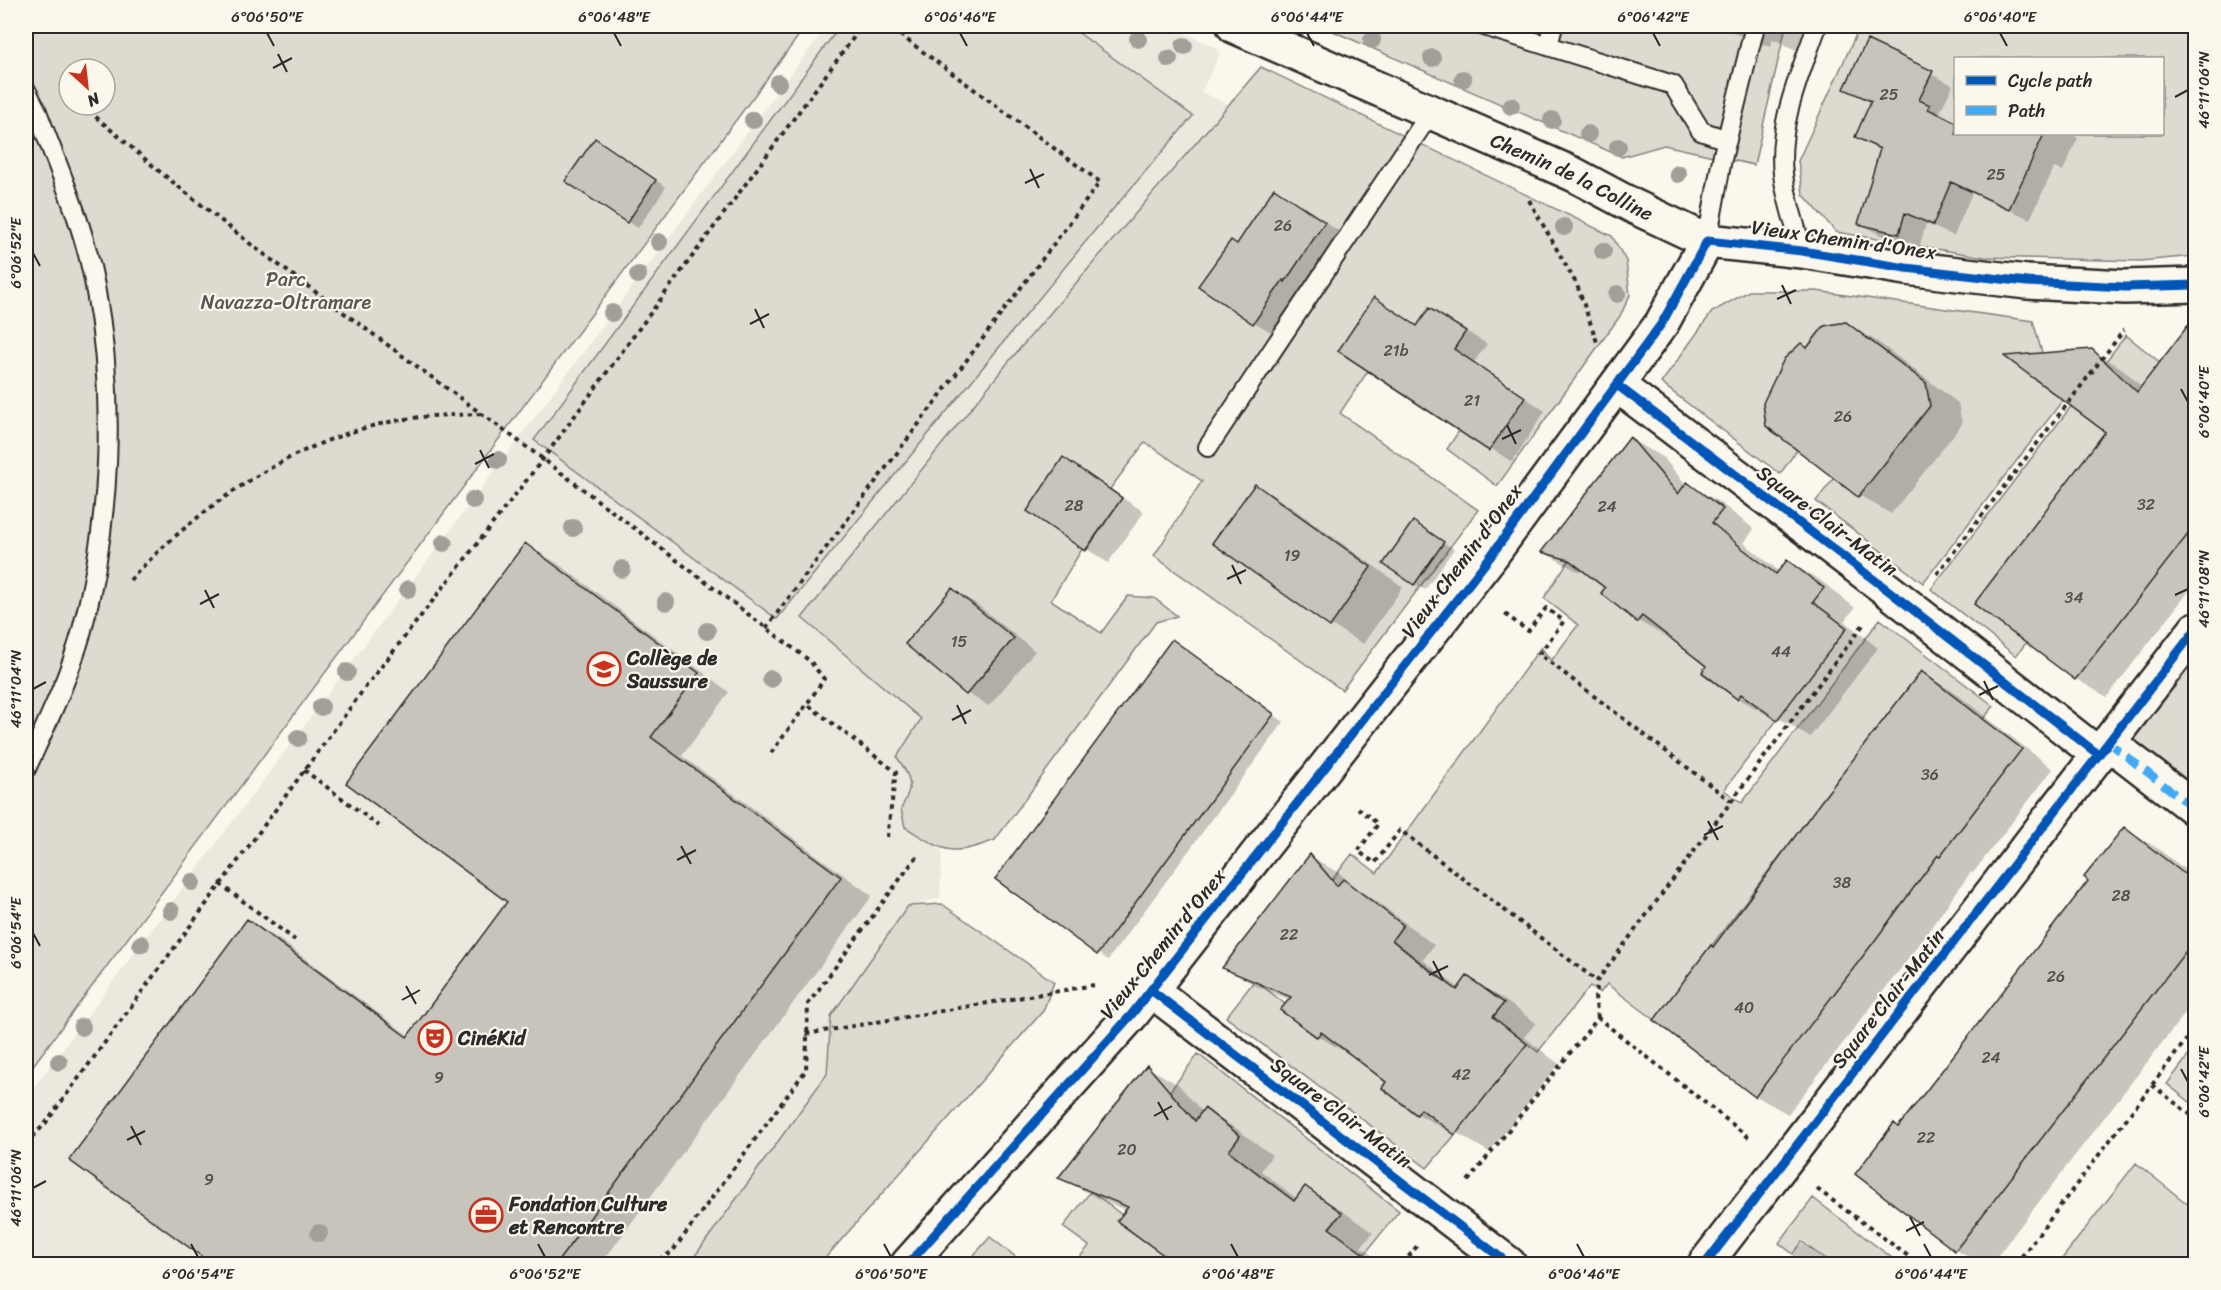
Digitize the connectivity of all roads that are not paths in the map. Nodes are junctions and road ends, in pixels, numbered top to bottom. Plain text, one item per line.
1 (1234, 26) edge
2 (1484, 26) edge
3 (1553, 26) edge
4 (1755, 26) edge
5 (1816, 26) edge
6 (1548, 46) junction
7 (26, 90) edge
8 (1431, 112) junction
9 (1727, 140) junction
10 (1707, 241) junction
11 (1802, 251) junction
12 (2196, 285) edge
13 (1617, 385) junction
14 (1208, 447) dead end
15 (2196, 629) edge
16 (2104, 748) junction
17 (26, 769) edge
18 (2196, 810) edge
19 (1151, 990) junction
20 (908, 1264) edge
21 (1509, 1264) edge
22 (1705, 1264) edge

1 - 8 street, Chemin de la Colline
2 - 6 lane
3 - 6 lane
4 - 9 lane
5 - 11 lane
6 - 9 lane
7 - 17 lane
8 - 10 street, Chemin de la Colline
8 - 14 lane
9 - 10 lane
10 - 11 street, Vieux Chemin d'Onex
10 - 13 street, Vieux Chemin d'Onex
11 - 12 street, Vieux Chemin d'Onex
13 - 16 street, Square Clair-Matin
13 - 19 street, Vieux Chemin d'Onex
15 - 16 street, Square Clair-Matin
16 - 18 street, Square Clair-Matin
16 - 22 street, Square Clair-Matin
19 - 20 street, Vieux Chemin d'Onex
19 - 21 street, Square Clair-Matin

